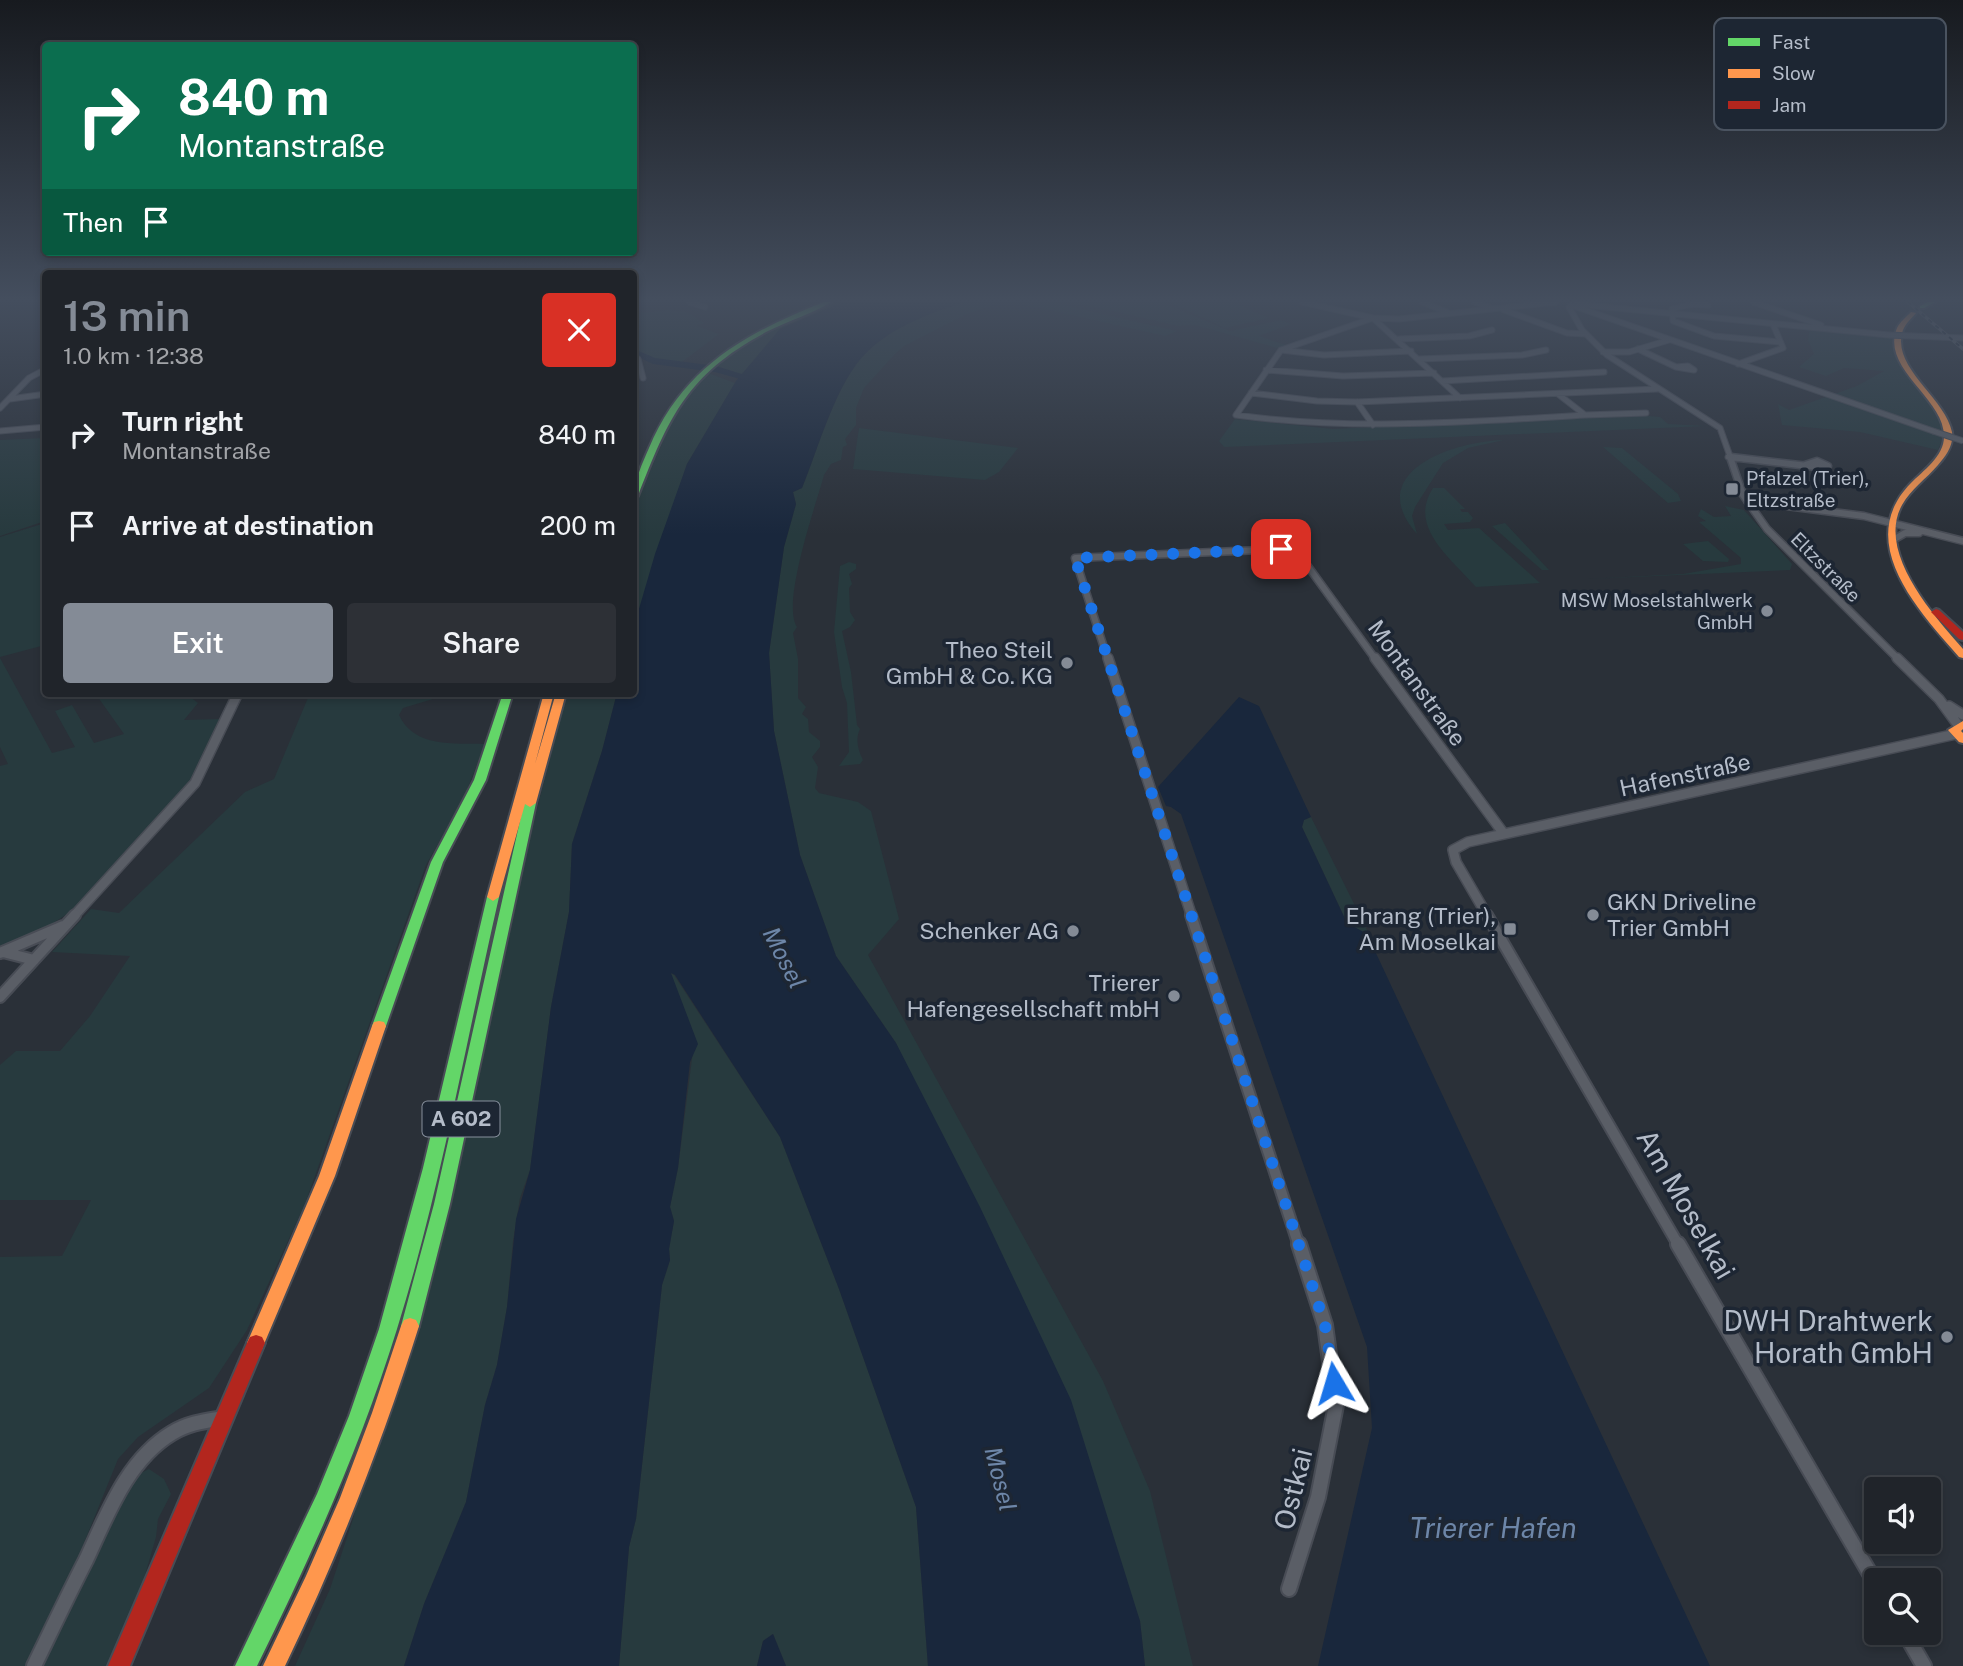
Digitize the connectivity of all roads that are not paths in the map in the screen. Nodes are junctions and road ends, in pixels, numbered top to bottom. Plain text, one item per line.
1 (25, 380) edge
2 (691, 380) edge
3 (692, 380) edge
4 (1260, 380) edge
5 (1442, 380) joint
6 (1447, 380) edge
7 (1646, 380) edge
8 (1783, 380) edge
9 (1916, 380) edge
10 (1658, 388) junction
11 (1251, 393) junction
12 (1558, 394) junction
13 (42, 395) edge
14 (1460, 398) junction
15 (10, 399) junction
16 (1357, 402) junction
17 (0, 408) edge
18 (1646, 413) dead end
19 (1585, 415) junction
20 (1373, 425) junction
21 (42, 427) edge
22 (0, 431) edge
23 (1963, 441) edge
24 (1728, 457) junction
25 (1805, 466) dead end
26 (637, 467) edge
27 (637, 489) edge
28 (1748, 503) junction
29 (1773, 507) junction
30 (1758, 518) junction
31 (1893, 526) junction
32 (1919, 533) junction
33 (1963, 541) edge
34 (1281, 549) junction
35 (1299, 554) junction
36 (1913, 592) junction
37 (1963, 637) edge
38 (1963, 655) edge
39 (236, 697) edge
40 (507, 697) edge
41 (548, 697) edge
42 (560, 697) edge
43 (1961, 730) edge
44 (1504, 834) junction
45 (1453, 850) joint
46 (67, 924) junction
47 (1, 952) edge
48 (34, 960) junction
49 (0, 998) edge
50 (223, 1418) junction
51 (1867, 1568) edge
52 (1289, 1589) dead end
53 (1912, 1645) edge
54 (34, 1666) edge
55 (118, 1666) edge
56 (246, 1666) edge
57 (274, 1666) edge
58 (1924, 1666) edge

1 - 15 street
2 - 26 main road
3 - 27 main road
4 - 11 street
5 - 6 street
5 - 14 street
7 - 10 street, Eltzstraße
8 - 23 street, bridge
9 - 31 main road
10 - 12 street
10 - 24 street, Eltzstraße
11 - 16 street
11 - 20 street
12 - 14 street
12 - 19 street
13 - 15 street
14 - 16 street
15 - 17 street
16 - 20 street
18 - 19 street
19 - 20 street
21 - 22 street
24 - 25 street
24 - 28 street, Eltzstraße
28 - 29 street
28 - 30 street, Eltzstraße
28 - 31 street
29 - 30 street
29 - 31 street
30 - 43 street, Eltzstraße
31 - 32 street
31 - 32 street
31 - 33 street
31 - 36 main road
32 - 33 street
34 - 35 street
34 - 35 street, Montanstraße
34 - 52 street, Ostkai
35 - 44 street, Montanstraße
36 - 37 main road
36 - 38 main road
39 - 46 street
40 - 50 main road
41 - 56 main road, A 602
42 - 57 main road, A 602
43 - 44 street, Hafenstraße
44 - 45 street, Hafenstraße
45 - 51 street, Am Moselkai
46 - 47 street
46 - 48 street
47 - 48 street
48 - 49 street
50 - 54 street
50 - 55 main road
53 - 58 street

